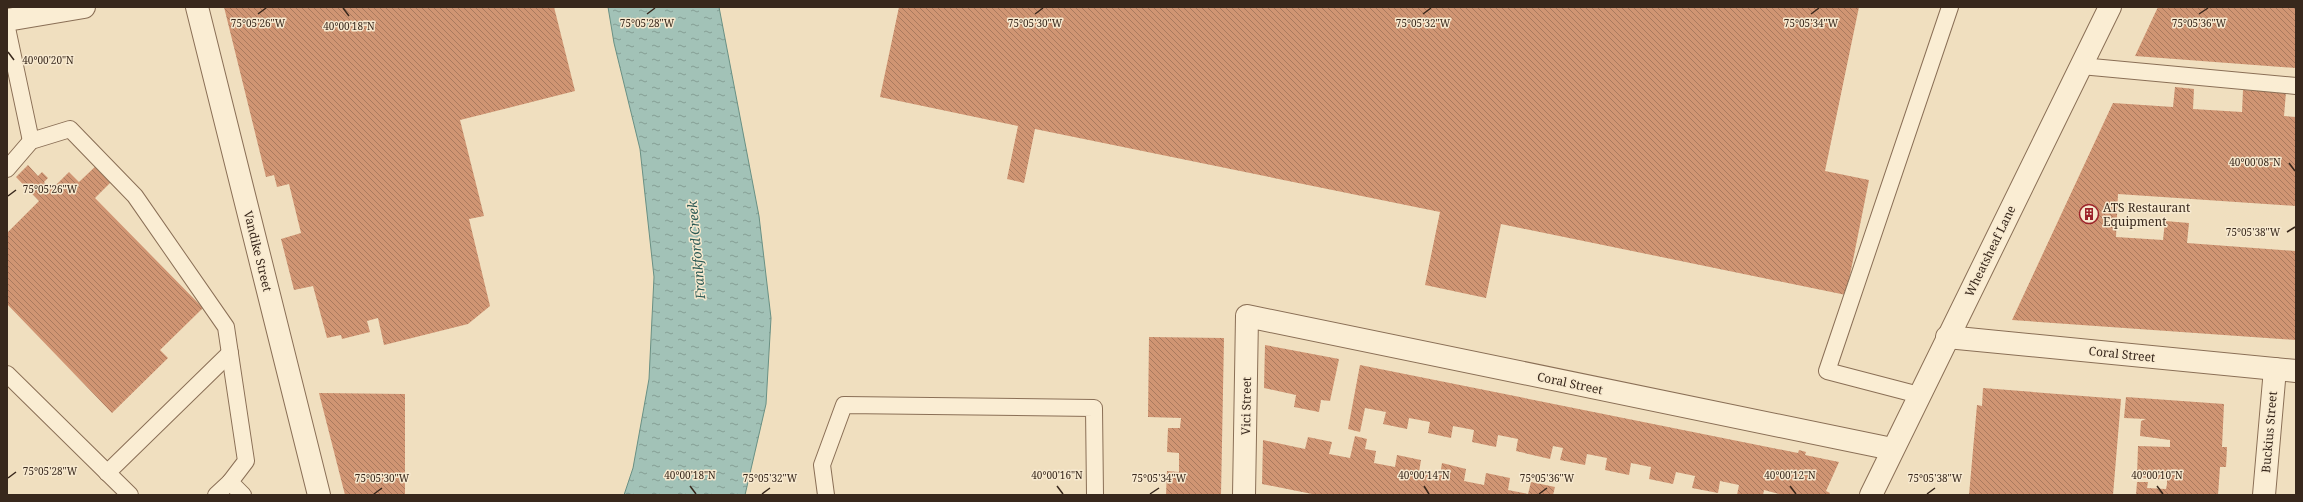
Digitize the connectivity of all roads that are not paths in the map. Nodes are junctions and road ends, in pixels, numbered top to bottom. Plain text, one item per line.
1 (84, 7) edge
2 (197, 7) edge
3 (1950, 7) edge
4 (2110, 7) edge
5 (7, 20) edge
6 (7, 28) edge
7 (2081, 66) junction
8 (2296, 86) edge
9 (31, 141) junction
10 (7, 169) edge
11 (1247, 316) joint
12 (1947, 337) junction
13 (230, 353) junction
14 (2275, 369) junction
15 (2296, 370) edge
16 (7, 374) edge
17 (1919, 395) junction
18 (1892, 449) junction
19 (107, 473) junction
20 (230, 482) junction
21 (130, 495) edge
22 (216, 495) edge
23 (243, 495) edge
24 (319, 495) edge
25 (826, 495) edge
26 (1095, 495) edge
27 (1244, 495) edge
28 (1871, 495) edge
29 (2264, 495) edge

1 - 5 street
2 - 24 street, Vandike Street
3 - 17 lane
4 - 7 street, Wheatsheaf Lane
6 - 9 lane
7 - 8 lane
7 - 12 street, Wheatsheaf Lane
9 - 10 lane
9 - 13 lane
11 - 18 street, Coral Street
11 - 27 street, Vici Street
12 - 14 street, Coral Street
12 - 17 street, Wheatsheaf Lane
13 - 19 lane
13 - 20 lane
14 - 15 street, Coral Street
14 - 29 street, Buckius Street
16 - 19 lane
17 - 18 street, Wheatsheaf Lane
18 - 28 street, Wheatsheaf Lane
19 - 21 lane
20 - 22 lane
20 - 23 lane
25 - 26 lane

